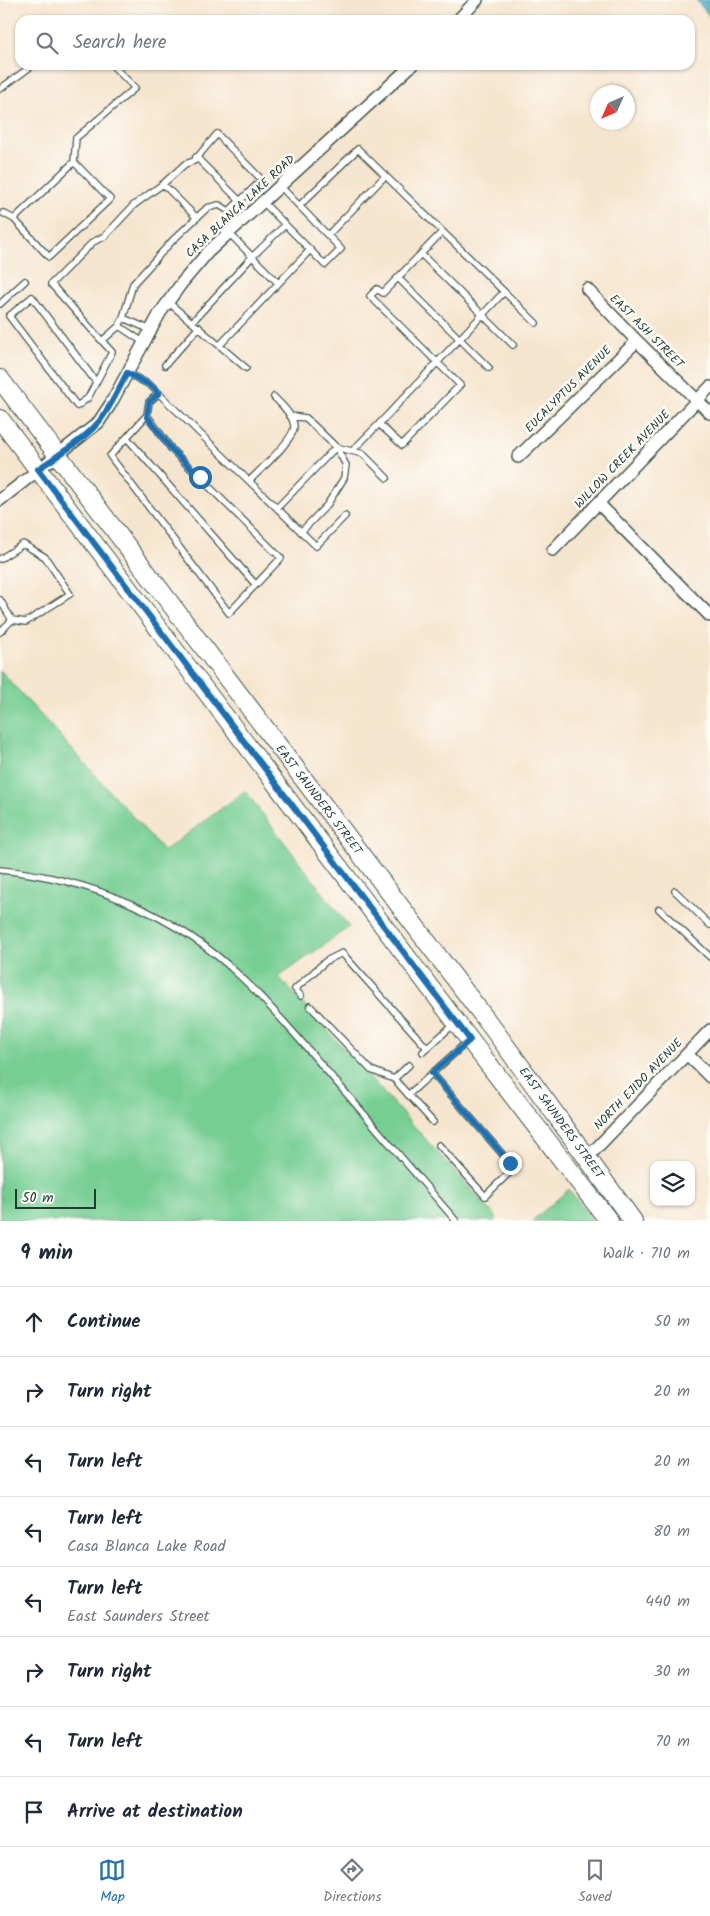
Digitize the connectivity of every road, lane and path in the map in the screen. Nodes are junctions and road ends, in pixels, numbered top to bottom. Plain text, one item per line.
1 (477, 0) edge
2 (463, 15) edge
3 (26, 70) edge
4 (117, 70) edge
5 (407, 70) edge
6 (0, 89) edge
7 (196, 158) junction
8 (74, 162) junction
9 (385, 176) junction
10 (163, 184) junction
11 (280, 186) junction
12 (240, 200) junction
13 (263, 202) junction
14 (299, 206) junction
15 (1, 213) edge
16 (197, 218) junction
17 (14, 219) junction
18 (285, 225) junction
19 (442, 232) junction
20 (229, 233) junction
21 (328, 235) junction
22 (310, 250) junction
23 (420, 254) junction
24 (252, 257) junction
25 (398, 278) junction
26 (25, 281) dead end
27 (278, 283) junction
28 (587, 290) dead end
29 (504, 292) junction
30 (168, 302) junction
31 (0, 304) edge
32 (482, 315) junction
33 (123, 318) junction
34 (192, 322) junction
35 (536, 323) dead end
36 (119, 326) junction
37 (198, 327) junction
38 (151, 330) junction
39 (459, 338) junction
40 (102, 341) junction
41 (637, 341) junction
42 (143, 342) junction
43 (220, 345) junction
44 (513, 345) dead end
45 (436, 362) junction
46 (165, 365) dead end
47 (246, 368) dead end
48 (489, 368) dead end
49 (127, 373) junction
50 (0, 380) edge
51 (96, 382) junction
52 (710, 387) edge
53 (159, 393) junction
54 (274, 397) dead end
55 (698, 400) junction
56 (710, 413) edge
57 (147, 416) junction
58 (290, 416) junction
59 (0, 419) edge
60 (379, 424) junction
61 (127, 438) junction
62 (336, 448) junction
63 (352, 451) junction
64 (58, 456) junction
65 (518, 458) dead end
66 (38, 469) junction
67 (387, 478) dead end
68 (249, 481) junction
69 (0, 500) edge
70 (598, 503) junction
71 (277, 508) junction
72 (345, 516) dead end
73 (301, 532) junction
74 (553, 550) dead end
75 (0, 559) edge
76 (256, 584) junction
77 (0, 600) edge
78 (710, 616) edge
79 (12, 620) junction
80 (0, 632) edge
81 (0, 870) edge
82 (675, 891) dead end
83 (659, 909) dead end
84 (710, 925) edge
85 (406, 956) junction
86 (710, 957) edge
87 (302, 996) dead end
88 (310, 1006) dead end
89 (456, 1022) junction
90 (710, 1030) edge
91 (470, 1040) junction
92 (687, 1054) junction
93 (409, 1065) dead end
94 (432, 1073) junction
95 (710, 1077) edge
96 (394, 1079) junction
97 (408, 1095) junction
98 (432, 1122) dead end
99 (439, 1145) dead end
100 (587, 1158) junction
101 (456, 1221) edge
102 (609, 1221) edge
103 (633, 1221) edge

1 - 2 street
3 - 6 lane
4 - 8 lane
5 - 11 street, CASA BLANCA LAKE ROAD
7 - 10 lane
7 - 12 lane
7 - 12 lane
8 - 17 lane
8 - 17 lane
9 - 14 lane
9 - 19 lane
9 - 21 lane
10 - 16 lane
10 - 40 lane
11 - 13 street, CASA BLANCA LAKE ROAD
11 - 14 lane
12 - 16 lane
13 - 18 lane
13 - 20 street, CASA BLANCA LAKE ROAD
14 - 21 lane
15 - 17 lane
16 - 33 lane
18 - 22 lane
18 - 24 lane
19 - 23 lane
19 - 29 lane
20 - 24 lane
20 - 30 street, CASA BLANCA LAKE ROAD
21 - 22 lane
22 - 27 lane
23 - 25 lane
23 - 32 lane
24 - 27 lane
24 - 34 lane
25 - 39 lane
25 - 45 lane
26 - 31 lane
27 - 43 lane
28 - 41 street, EAST ASH STREET
29 - 32 lane
29 - 35 lane
30 - 34 lane
30 - 38 street, CASA BLANCA LAKE ROAD
32 - 39 lane
32 - 44 lane
33 - 36 lane
33 - 38 lane
34 - 37 lane
36 - 40 lane
36 - 42 lane
37 - 43 lane
37 - 46 lane
38 - 42 street, CASA BLANCA LAKE ROAD
39 - 45 lane
39 - 48 lane
40 - 51 lane
41 - 55 street, EAST ASH STREET
41 - 65 street, EUCALYPTUS AVENUE
42 - 49 street, CASA BLANCA LAKE ROAD
43 - 47 lane
45 - 60 lane
45 - 60 lane
49 - 53 lane
49 - 64 street, CASA BLANCA LAKE ROAD
50 - 64 main road, EAST SAUNDERS STREET
51 - 51 lane
52 - 55 street, WILLOW CREEK AVENUE
53 - 57 lane
53 - 68 lane
54 - 58 lane
55 - 56 street, EAST ASH STREET
55 - 70 street, WILLOW CREEK AVENUE
57 - 61 lane
57 - 76 lane
58 - 62 lane
58 - 68 lane
59 - 66 main road, EAST SAUNDERS STREET
60 - 63 lane
61 - 76 lane
61 - 76 lane
62 - 63 lane
62 - 71 lane
62 - 73 lane
63 - 67 lane
64 - 66 street, CASA BLANCA LAKE ROAD
64 - 100 main road, EAST SAUNDERS STREET
66 - 69 street, CASA BLANCA LAKE ROAD
66 - 85 main road, EAST SAUNDERS STREET
68 - 71 lane
70 - 74 street, WILLOW CREEK AVENUE
70 - 78 street
71 - 73 lane
72 - 73 lane
75 - 79 lane
77 - 79 lane
79 - 80 lane
81 - 101 lane
82 - 84 lane
83 - 86 lane
85 - 89 main road, EAST SAUNDERS STREET
85 - 100 main road
87 - 89 lane
88 - 96 lane
89 - 91 main road, EAST SAUNDERS STREET
90 - 92 street, NORTH EJIDO AVENUE
91 - 94 lane
91 - 102 main road, EAST SAUNDERS STREET
92 - 95 street
92 - 100 street, NORTH EJIDO AVENUE
93 - 96 lane
94 - 97 lane
94 - 99 lane
96 - 97 lane
97 - 98 lane
100 - 103 main road, EAST SAUNDERS STREET

